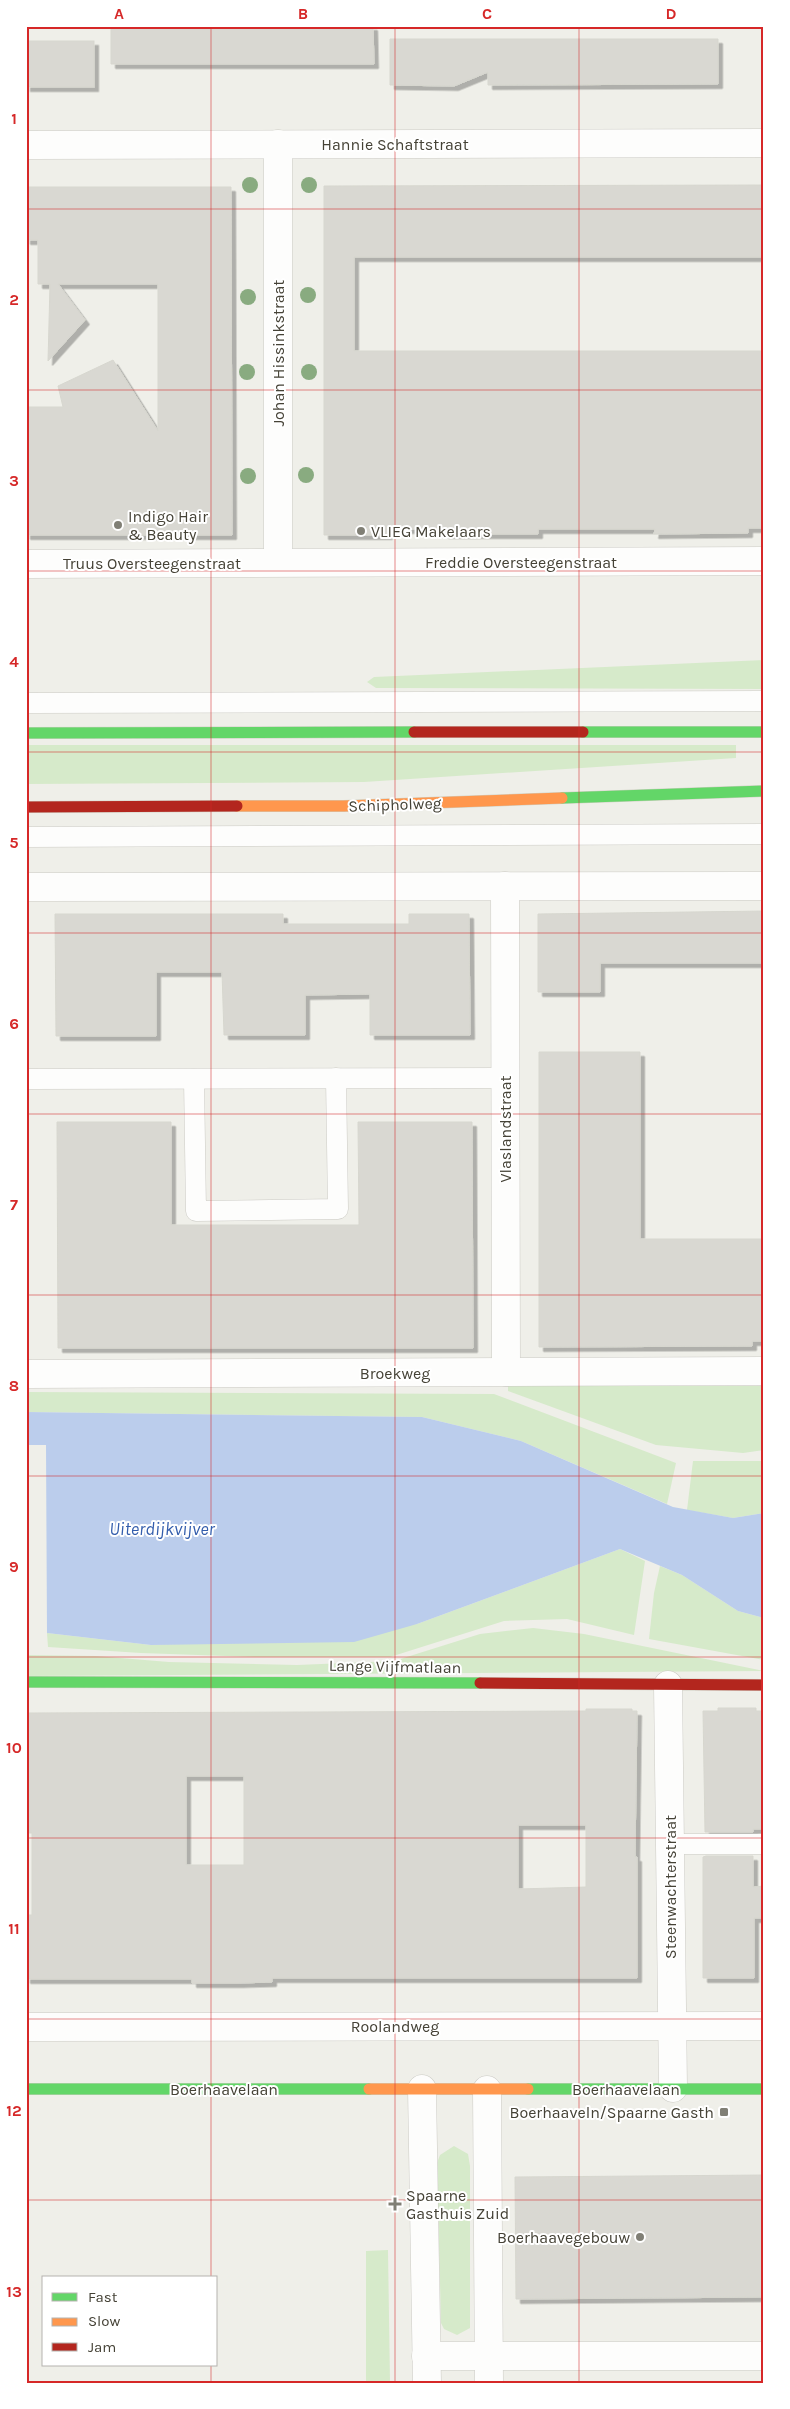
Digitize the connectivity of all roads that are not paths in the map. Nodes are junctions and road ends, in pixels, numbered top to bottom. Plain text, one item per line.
1 (764, 143) edge
2 (278, 144) junction
3 (26, 145) edge
4 (764, 561) edge
5 (278, 562) junction
6 (26, 564) edge
7 (764, 701) edge
8 (26, 703) edge
9 (764, 732) edge
10 (26, 733) edge
11 (764, 790) edge
12 (26, 807) edge
13 (764, 834) edge
14 (26, 836) edge
15 (505, 886) junction
16 (764, 886) edge
17 (26, 887) edge
18 (336, 1078) junction
19 (505, 1078) junction
20 (26, 1079) edge
21 (194, 1079) junction
22 (764, 1371) edge
23 (506, 1372) junction
24 (26, 1374) edge
25 (26, 1682) edge
26 (668, 1685) junction
27 (764, 1685) edge
28 (670, 1844) junction
29 (764, 1844) edge
30 (672, 2026) junction
31 (764, 2026) edge
32 (26, 2027) edge
33 (673, 2088) junction
34 (26, 2089) edge
35 (422, 2089) junction
36 (764, 2089) edge
37 (487, 2090) junction
38 (426, 2356) junction
39 (489, 2356) junction
40 (764, 2356) edge
41 (426, 2383) edge
42 (489, 2383) edge

1 - 2 street, Hannie Schaftstraat
2 - 3 street, Hannie Schaftstraat
2 - 5 street, Johan Hissinkstraat
4 - 5 street, Freddie Oversteegenstraat
5 - 6 street, Truus Oversteegenstraat
7 - 8 lane
9 - 10 main road
11 - 12 main road, Schipholweg
13 - 14 lane, Schipholweg
15 - 16 street
15 - 17 street
15 - 19 street, Vlaslandstraat
18 - 19 lane
18 - 21 lane
18 - 21 lane
19 - 23 street, Vlaslandstraat
20 - 21 lane
22 - 23 street, Broekweg
23 - 24 street, Broekweg
25 - 26 main road, Lange Vijfmatlaan
26 - 27 main road, Lange Vijfmatlaan
26 - 28 street, Steenwachterstraat
28 - 29 lane
28 - 30 street, Steenwachterstraat
30 - 31 street, Roolandweg
30 - 32 street, Roolandweg
30 - 33 street, Steenwachterstraat
33 - 36 main road, Boerhaavelaan
33 - 37 main road, Boerhaavelaan
34 - 35 main road, Boerhaavelaan
35 - 37 main road, Boerhaavelaan
35 - 38 street
37 - 39 street
38 - 39 street
38 - 41 street
39 - 40 street
39 - 42 street

